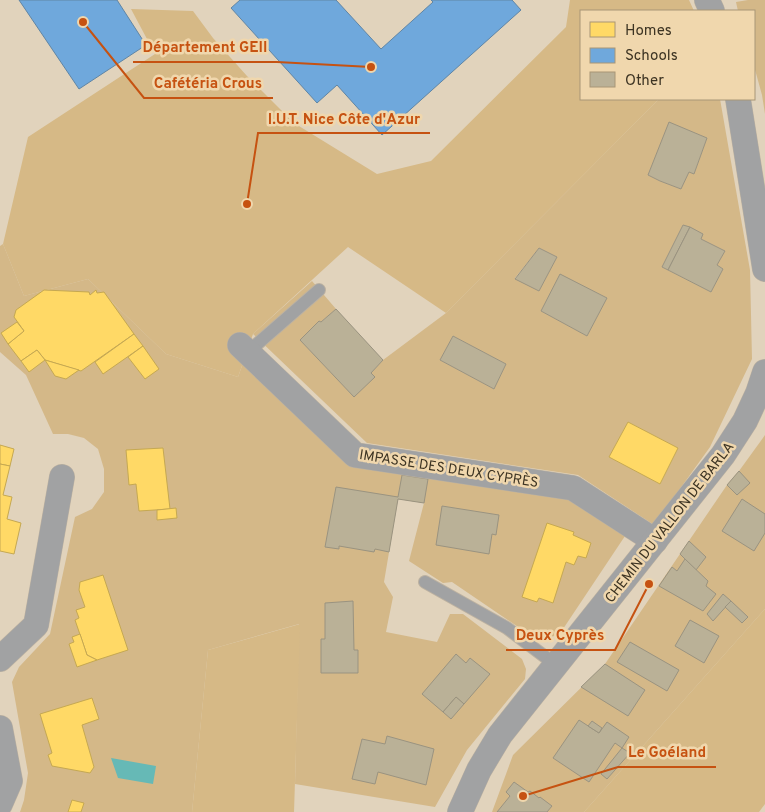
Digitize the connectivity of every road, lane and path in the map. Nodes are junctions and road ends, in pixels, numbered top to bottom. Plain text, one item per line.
1 (738, 100) edge
2 (765, 269) edge
3 (319, 290) dead end
4 (244, 348) joint
5 (765, 372) edge
6 (62, 477) dead end
7 (655, 541) junction
8 (425, 582) dead end
9 (0, 659) edge
10 (556, 665) junction
11 (0, 728) edge
12 (0, 804) edge
13 (460, 812) edge

1 - 2 street
3 - 4 lane
4 - 7 street, IMPASSE DES DEUX CYPRÈS
5 - 7 street, CHEMIN DU VALLON DE BARLA
6 - 9 street
7 - 10 street, CHEMIN DU VALLON DE BARLA
8 - 10 lane
10 - 13 street, CHEMIN DU VALLON DE BARLA
11 - 12 street

